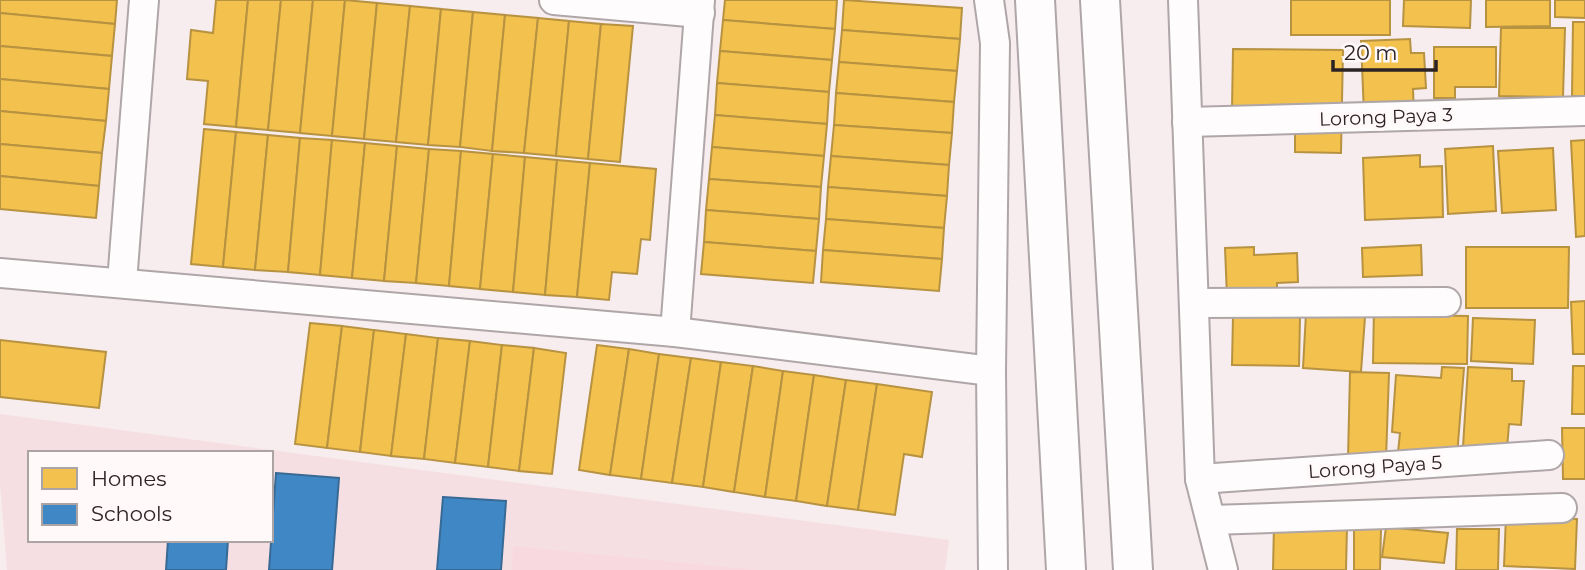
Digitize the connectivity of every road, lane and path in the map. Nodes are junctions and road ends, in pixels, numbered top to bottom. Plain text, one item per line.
1 (144, 0) edge
2 (554, 0) edge
3 (989, 0) edge
4 (1035, 0) edge
5 (1100, 0) edge
6 (1183, 0) edge
7 (700, 7) edge
8 (1585, 111) edge
9 (1187, 122) junction
10 (0, 273) edge
11 (122, 282) junction
12 (1446, 302) dead end
13 (1194, 303) junction
14 (675, 332) junction
15 (991, 371) junction
16 (1549, 455) dead end
17 (1200, 479) junction
18 (1562, 508) dead end
19 (1212, 520) junction
20 (993, 570) edge
21 (1066, 570) edge
22 (1133, 570) edge
23 (1223, 570) edge

1 - 11 street
2 - 7 street
3 - 15 street
4 - 21 highway
5 - 22 highway
6 - 9 street
7 - 14 street
8 - 9 street, Lorong Paya 3
9 - 13 street
10 - 11 street
11 - 14 street
12 - 13 street
13 - 17 street
14 - 15 street
15 - 20 street
16 - 17 street, Lorong Paya 5
17 - 19 street
18 - 19 street
19 - 23 street

